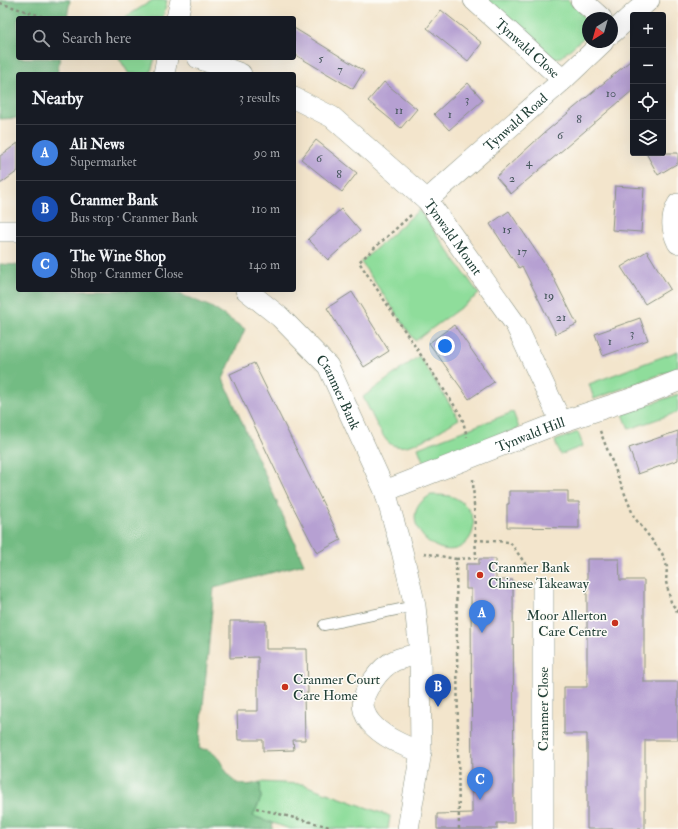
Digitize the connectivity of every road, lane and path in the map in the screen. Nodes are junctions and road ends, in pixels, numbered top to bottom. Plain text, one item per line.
1 (181, 0) edge
2 (474, 0) edge
3 (581, 0) edge
4 (648, 0) edge
5 (0, 3) edge
6 (592, 12) edge
7 (41, 16) edge
8 (177, 16) edge
9 (618, 22) edge
10 (592, 48) edge
11 (168, 60) edge
12 (203, 60) edge
13 (164, 72) edge
14 (236, 72) edge
15 (563, 80) junction
16 (296, 99) edge
17 (427, 200) junction
18 (678, 204) edge
19 (0, 231) edge
20 (16, 231) edge
21 (678, 243) edge
22 (249, 292) edge
23 (678, 381) edge
24 (592, 412) junction
25 (561, 422) junction
26 (472, 457) junction
27 (385, 491) junction
28 (475, 540) junction
29 (402, 551) junction
30 (456, 559) junction
31 (543, 588) joint
32 (414, 606) junction
33 (678, 613) edge
34 (324, 625) dead end
35 (420, 653) junction
36 (421, 752) junction
37 (256, 808) dead end
38 (338, 829) edge
39 (408, 829) edge
40 (460, 829) edge
41 (543, 829) edge

1 - 8 street
2 - 15 street, Tynwald Close
3 - 6 street
4 - 9 street, Tynwald Road
5 - 7 path
10 - 15 street, Tynwald Road
11 - 13 street
12 - 14 street
15 - 17 street, Tynwald Road
16 - 17 street, Tynwald Mount
17 - 25 street, Tynwald Mount
17 - 26 path
18 - 21 street
19 - 20 street
22 - 27 street, Cranmer Bank
23 - 24 street, Tynwald Hill
24 - 25 street, Tynwald Hill
24 - 33 path
25 - 26 street, Tynwald Hill
26 - 27 street, Tynwald Hill
26 - 28 path
27 - 29 street, Cranmer Bank
28 - 30 path
28 - 31 path
29 - 30 path
29 - 32 street, Cranmer Bank
30 - 40 path
31 - 41 street, Cranmer Close
32 - 34 lane
32 - 35 street, Cranmer Bank
35 - 36 street, Cranmer Bank
35 - 36 street
36 - 39 street, Cranmer Bank
37 - 38 path

